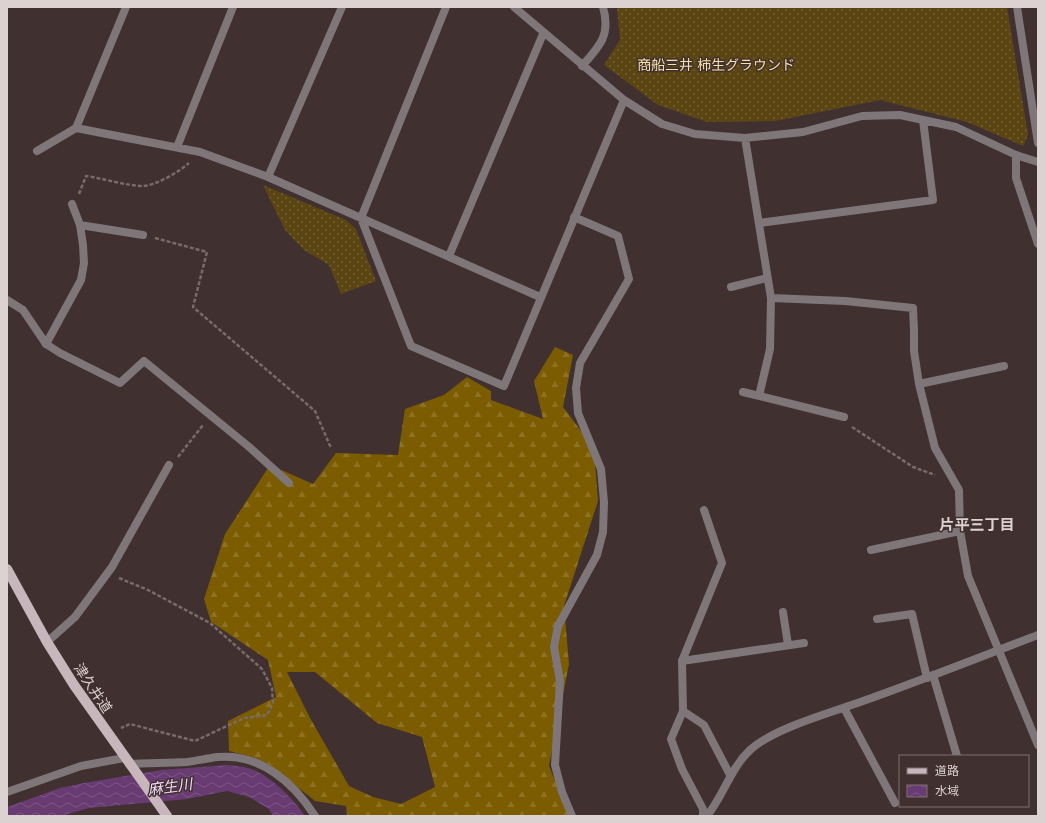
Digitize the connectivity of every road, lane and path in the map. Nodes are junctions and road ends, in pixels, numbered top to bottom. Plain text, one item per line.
1 (126, 7) edge
2 (234, 7) edge
3 (342, 7) edge
4 (446, 7) edge
5 (514, 7) edge
6 (603, 7) edge
7 (1017, 7) edge
8 (543, 34) junction
9 (582, 66) junction
10 (624, 100) junction
11 (923, 120) junction
12 (76, 128) junction
13 (745, 138) junction
14 (1038, 143) edge
15 (177, 147) junction
16 (37, 150) dead end
17 (200, 152) junction
18 (1016, 155) junction
19 (1038, 162) edge
20 (268, 177) junction
21 (72, 204) joint
22 (574, 217) junction
23 (361, 218) junction
24 (759, 223) junction
25 (80, 225) junction
26 (143, 236) joint
27 (1038, 244) edge
28 (449, 256) junction
29 (767, 278) junction
30 (731, 287) dead end
31 (540, 297) junction
32 (771, 298) junction
33 (7, 300) edge
34 (46, 344) junction
35 (1004, 366) dead end
36 (919, 384) junction
37 (743, 392) dead end
38 (759, 396) junction
39 (210, 416) junction
40 (844, 417) joint
41 (331, 448) dead end
42 (177, 458) dead end
43 (169, 465) dead end
44 (953, 480) junction
45 (289, 482) dead end
46 (704, 510) dead end
47 (960, 531) junction
48 (871, 550) dead end
49 (7, 569) edge
50 (108, 574) junction
51 (783, 612) dead end
52 (877, 619) dead end
53 (1038, 634) edge
54 (47, 642) junction
55 (804, 643) dead end
56 (788, 646) junction
57 (998, 650) junction
58 (682, 661) junction
59 (930, 677) junction
60 (844, 708) junction
61 (683, 711) junction
62 (108, 735) junction
63 (1038, 744) edge
64 (957, 755) edge
65 (129, 764) junction
66 (730, 775) junction
67 (7, 792) edge
68 (895, 803) dead end
69 (164, 812) edge
70 (315, 816) edge
71 (572, 816) edge
72 (703, 816) edge
73 (707, 816) edge

1 - 12 street
2 - 15 street
3 - 20 street
4 - 23 street
5 - 8 street
6 - 9 street
7 - 14 street
8 - 9 street
8 - 28 street
9 - 10 street
10 - 13 street
10 - 22 street
11 - 13 street
11 - 18 street
11 - 24 street
12 - 15 street
12 - 16 street
13 - 24 street
15 - 17 street
17 - 20 street
17 - 21 path
18 - 19 street
18 - 27 street
20 - 23 street
21 - 25 street
22 - 31 street
22 - 71 street
23 - 28 street
23 - 31 street
24 - 29 street
25 - 26 street
25 - 34 street
26 - 41 path
28 - 31 street
29 - 30 street
29 - 32 street
32 - 36 street
32 - 38 street
33 - 34 street
34 - 39 street
35 - 36 street
36 - 44 street
37 - 38 street
38 - 40 street
39 - 42 path
39 - 45 street
40 - 44 path
43 - 50 street
44 - 47 street
46 - 58 street
47 - 48 street
47 - 57 street
49 - 54 main road, 津久井道
50 - 54 street
50 - 62 path
51 - 56 street
52 - 59 street
53 - 57 street
54 - 62 main road, 津久井道
55 - 56 street
56 - 58 street
57 - 59 street
57 - 63 street
58 - 61 street
59 - 60 street
59 - 64 street
60 - 66 street
60 - 68 street
61 - 66 street
61 - 72 street
62 - 65 main road, 津久井道
65 - 67 street
65 - 69 main road, 津久井道
65 - 70 street
66 - 73 street

